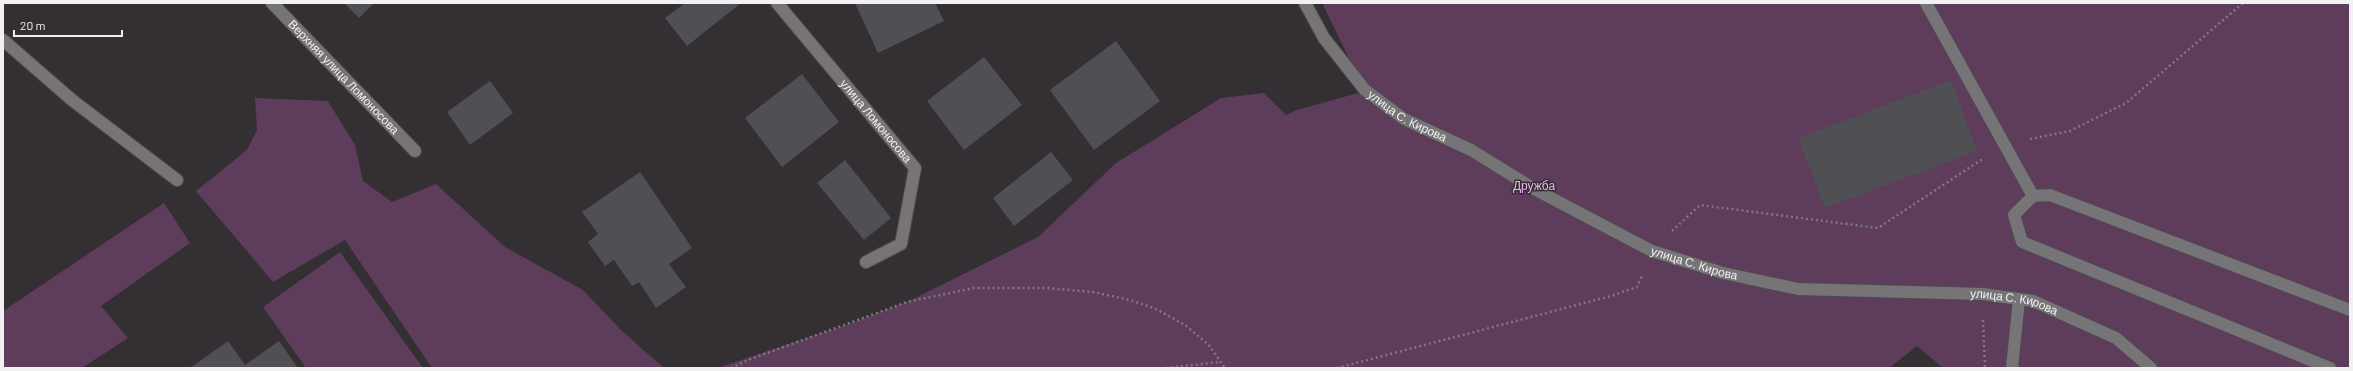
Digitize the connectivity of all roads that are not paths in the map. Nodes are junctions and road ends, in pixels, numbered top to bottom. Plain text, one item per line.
1 (272, 3) edge
2 (777, 3) edge
3 (1305, 3) edge
4 (1926, 3) edge
5 (3, 40) edge
6 (414, 151) dead end
7 (177, 180) dead end
8 (2033, 196) junction
9 (866, 262) dead end
10 (2019, 299) junction
11 (2350, 310) edge
12 (2012, 368) edge
13 (2151, 368) edge
14 (2330, 368) edge

1 - 6 street, Верхняя улица Ломоносова
2 - 9 street, улица Ломоносова
3 - 10 street, улица С. Кирова
4 - 8 street
5 - 7 street
8 - 11 street
8 - 14 street
10 - 12 street
10 - 13 street, улица С. Кирова

